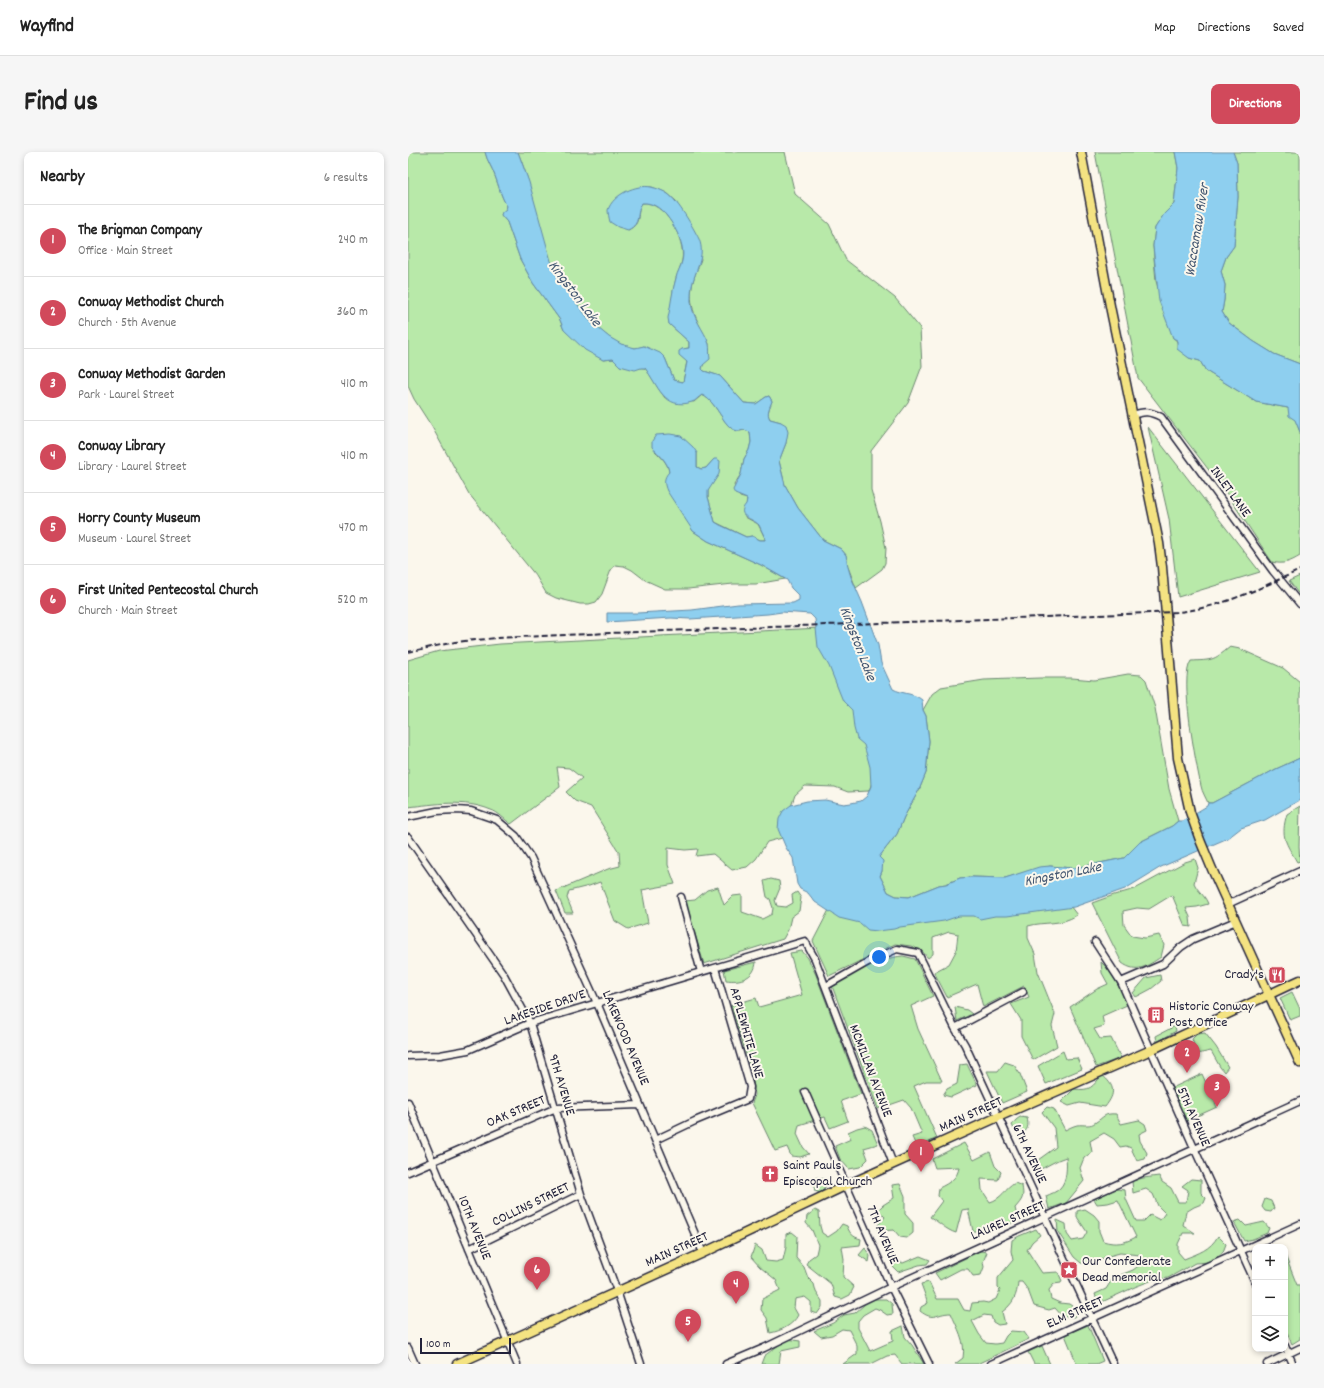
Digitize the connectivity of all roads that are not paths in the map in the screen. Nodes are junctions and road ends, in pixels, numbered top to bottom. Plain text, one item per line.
1 (1081, 152) edge
2 (1132, 415) junction
3 (1300, 604) edge
4 (408, 817) edge
5 (408, 838) edge
6 (1300, 871) edge
7 (681, 897) dead end
8 (1228, 904) junction
9 (1236, 922) junction
10 (805, 941) joint
11 (1095, 942) dead end
12 (715, 968) junction
13 (702, 972) junction
14 (1300, 980) edge
15 (1121, 982) junction
16 (826, 986) junction
17 (1024, 992) dead end
18 (1270, 995) junction
19 (597, 1002) junction
20 (530, 1023) junction
21 (955, 1028) junction
22 (1151, 1050) junction
23 (408, 1056) edge
24 (1300, 1063) edge
25 (805, 1092) dead end
26 (1300, 1101) edge
27 (408, 1102) edge
28 (640, 1105) junction
29 (556, 1108) junction
30 (998, 1117) junction
31 (655, 1140) junction
32 (1194, 1150) junction
33 (433, 1161) junction
34 (893, 1164) junction
35 (408, 1172) edge
36 (847, 1185) junction
37 (581, 1194) junction
38 (1045, 1218) junction
39 (1300, 1224) edge
40 (469, 1249) junction
41 (1241, 1252) junction
42 (703, 1253) junction
43 (1254, 1280) edge
44 (891, 1287) junction
45 (617, 1291) junction
46 (1092, 1318) junction
47 (507, 1341) junction
48 (408, 1348) edge
49 (1300, 1348) edge
50 (1289, 1354) junction
51 (415, 1364) edge
52 (457, 1364) edge
53 (517, 1364) edge
54 (641, 1364) edge
55 (726, 1364) edge
56 (930, 1364) edge
57 (992, 1364) edge
58 (1113, 1364) edge
59 (1267, 1364) edge
60 (1293, 1364) edge

1 - 2 main road
2 - 3 street, INLET LANE
2 - 8 main road
4 - 19 street, LAKEWOOD AVENUE
5 - 20 street, 9TH AVENUE
6 - 8 street
7 - 13 street
8 - 9 main road
9 - 15 street
9 - 18 main road
10 - 12 street, LAKESIDE DRIVE
10 - 16 street, MCMILLAN AVENUE
11 - 15 street, 5TH AVENUE
12 - 13 street, LAKESIDE DRIVE
12 - 31 street, APPLEWHITE LANE
13 - 19 street, LAKESIDE DRIVE
14 - 18 main road, MAIN STREET
15 - 22 street, 5TH AVENUE
16 - 21 street, 6TH AVENUE
16 - 34 street, MCMILLAN AVENUE
17 - 21 street
18 - 22 main road, MAIN STREET
18 - 24 main road
19 - 20 street, LAKESIDE DRIVE
19 - 28 street, LAKEWOOD AVENUE
20 - 23 street, LAKESIDE DRIVE
20 - 29 street, 9TH AVENUE
21 - 30 street, 6TH AVENUE
22 - 30 main road, MAIN STREET
22 - 32 street, 5TH AVENUE
25 - 36 street, 7TH AVENUE
26 - 32 street, LAUREL STREET
27 - 33 street, 10TH AVENUE
28 - 29 street, OAK STREET
28 - 31 street, LAKEWOOD AVENUE
29 - 33 street, OAK STREET
29 - 37 street, 9TH AVENUE
30 - 34 main road, MAIN STREET
30 - 38 street, 6TH AVENUE
31 - 42 street, LAKEWOOD AVENUE
32 - 38 street, LAUREL STREET
32 - 41 street, 5TH AVENUE
33 - 35 street, OAK STREET
33 - 40 street, 10TH AVENUE
34 - 36 main road, MAIN STREET
36 - 42 main road, MAIN STREET
36 - 44 street, 7TH AVENUE
37 - 40 street, COLLINS STREET
37 - 45 street, 9TH AVENUE
38 - 44 street, LAUREL STREET
38 - 46 street, 6TH AVENUE
39 - 41 street, ELM STREET
40 - 47 street, 10TH AVENUE
41 - 43 street, 5TH AVENUE
41 - 46 street, ELM STREET
42 - 45 main road, MAIN STREET
44 - 55 street, LAUREL STREET
44 - 56 street, 7TH AVENUE
45 - 47 main road, MAIN STREET
45 - 54 street, 9TH AVENUE
46 - 57 street, ELM STREET
46 - 58 street, 6TH AVENUE
47 - 52 main road, MAIN STREET
47 - 53 street, 10TH AVENUE
48 - 51 street
49 - 50 street
50 - 59 street
50 - 60 street

